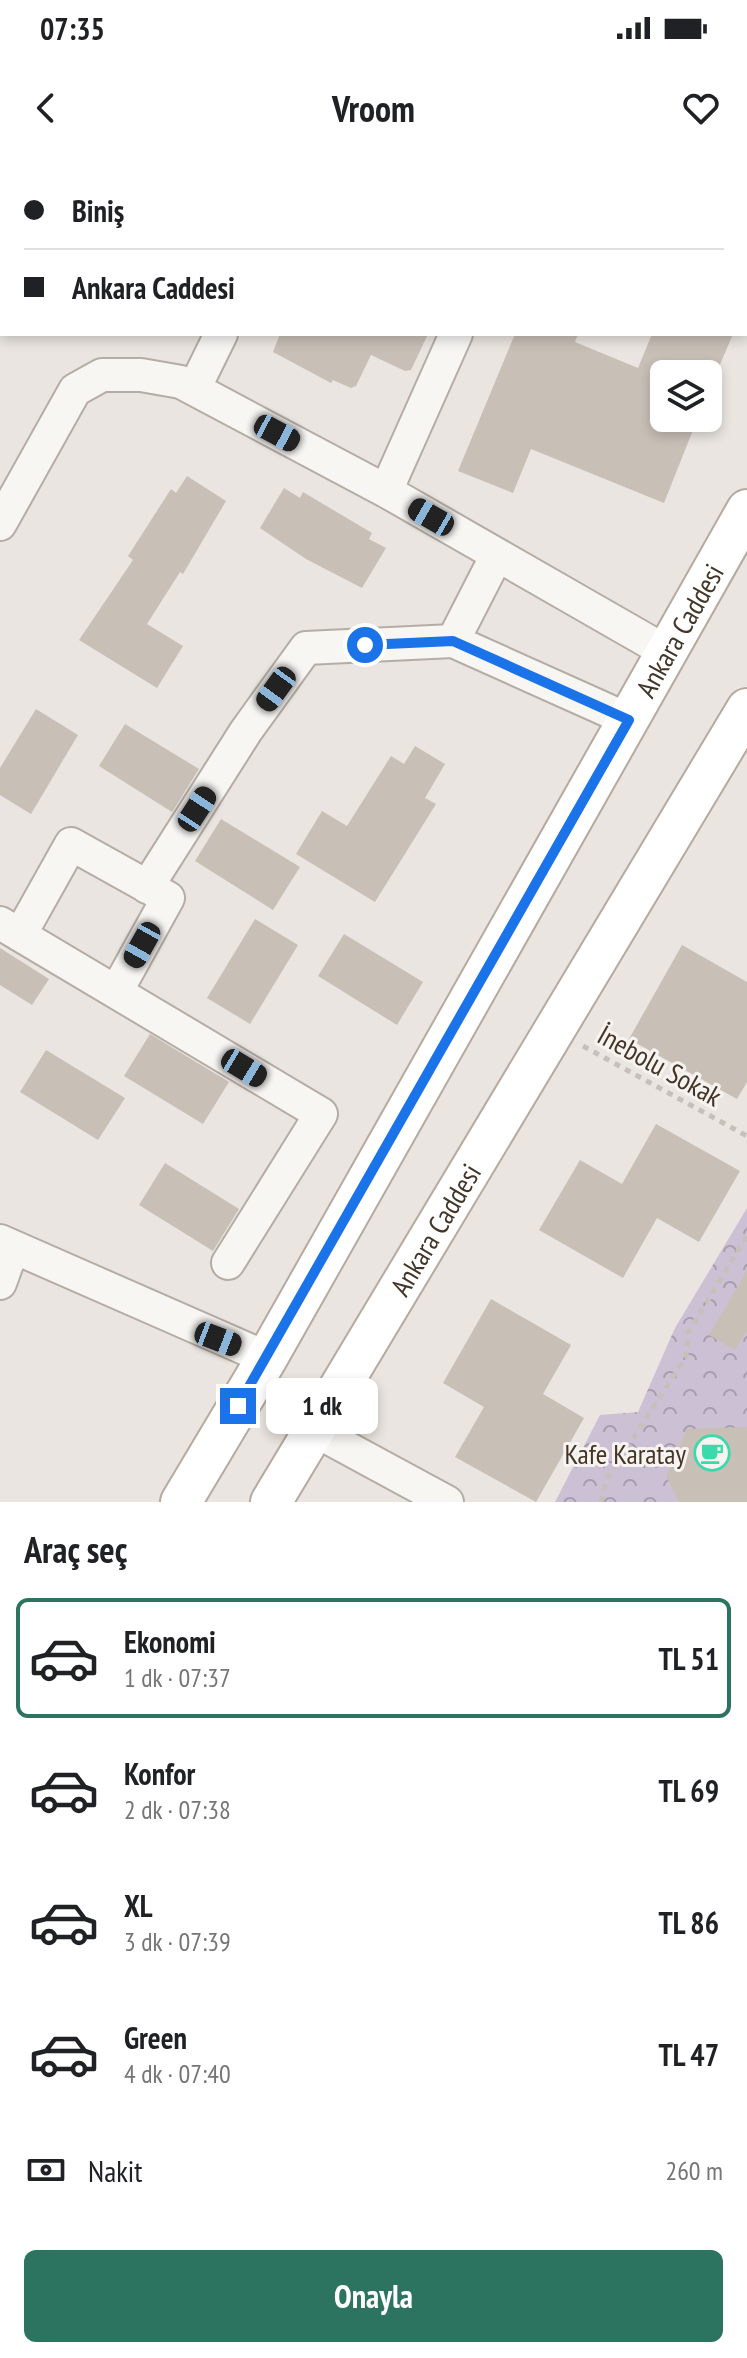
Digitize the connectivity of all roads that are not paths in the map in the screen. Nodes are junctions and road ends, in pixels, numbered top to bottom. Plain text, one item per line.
1 (220, 336) edge
2 (455, 336) edge
3 (194, 389) junction
4 (386, 491) junction
5 (747, 510) edge
6 (0, 524) edge
7 (497, 555) junction
8 (453, 641) junction
9 (665, 651) junction
10 (747, 709) edge
11 (629, 720) junction
12 (147, 887) junction
13 (10, 929) edge
14 (116, 992) junction
15 (7, 1244) edge
16 (228, 1263) dead end
17 (0, 1283) edge
18 (267, 1358) junction
19 (314, 1430) junction
20 (181, 1502) edge
21 (271, 1502) edge
22 (447, 1502) edge

1 - 3 street
2 - 4 street
3 - 4 street
3 - 6 street
4 - 7 street
5 - 9 main road, Ankara Caddesi
7 - 8 street
7 - 9 street
8 - 11 street
8 - 12 street
9 - 11 main road, Ankara Caddesi
10 - 19 main road, Ankara Caddesi
11 - 18 main road, Ankara Caddesi
12 - 13 street
12 - 14 street
13 - 14 street
14 - 16 street
15 - 17 street
15 - 18 street
18 - 20 main road, Ankara Caddesi
19 - 21 main road, Ankara Caddesi
19 - 22 street

